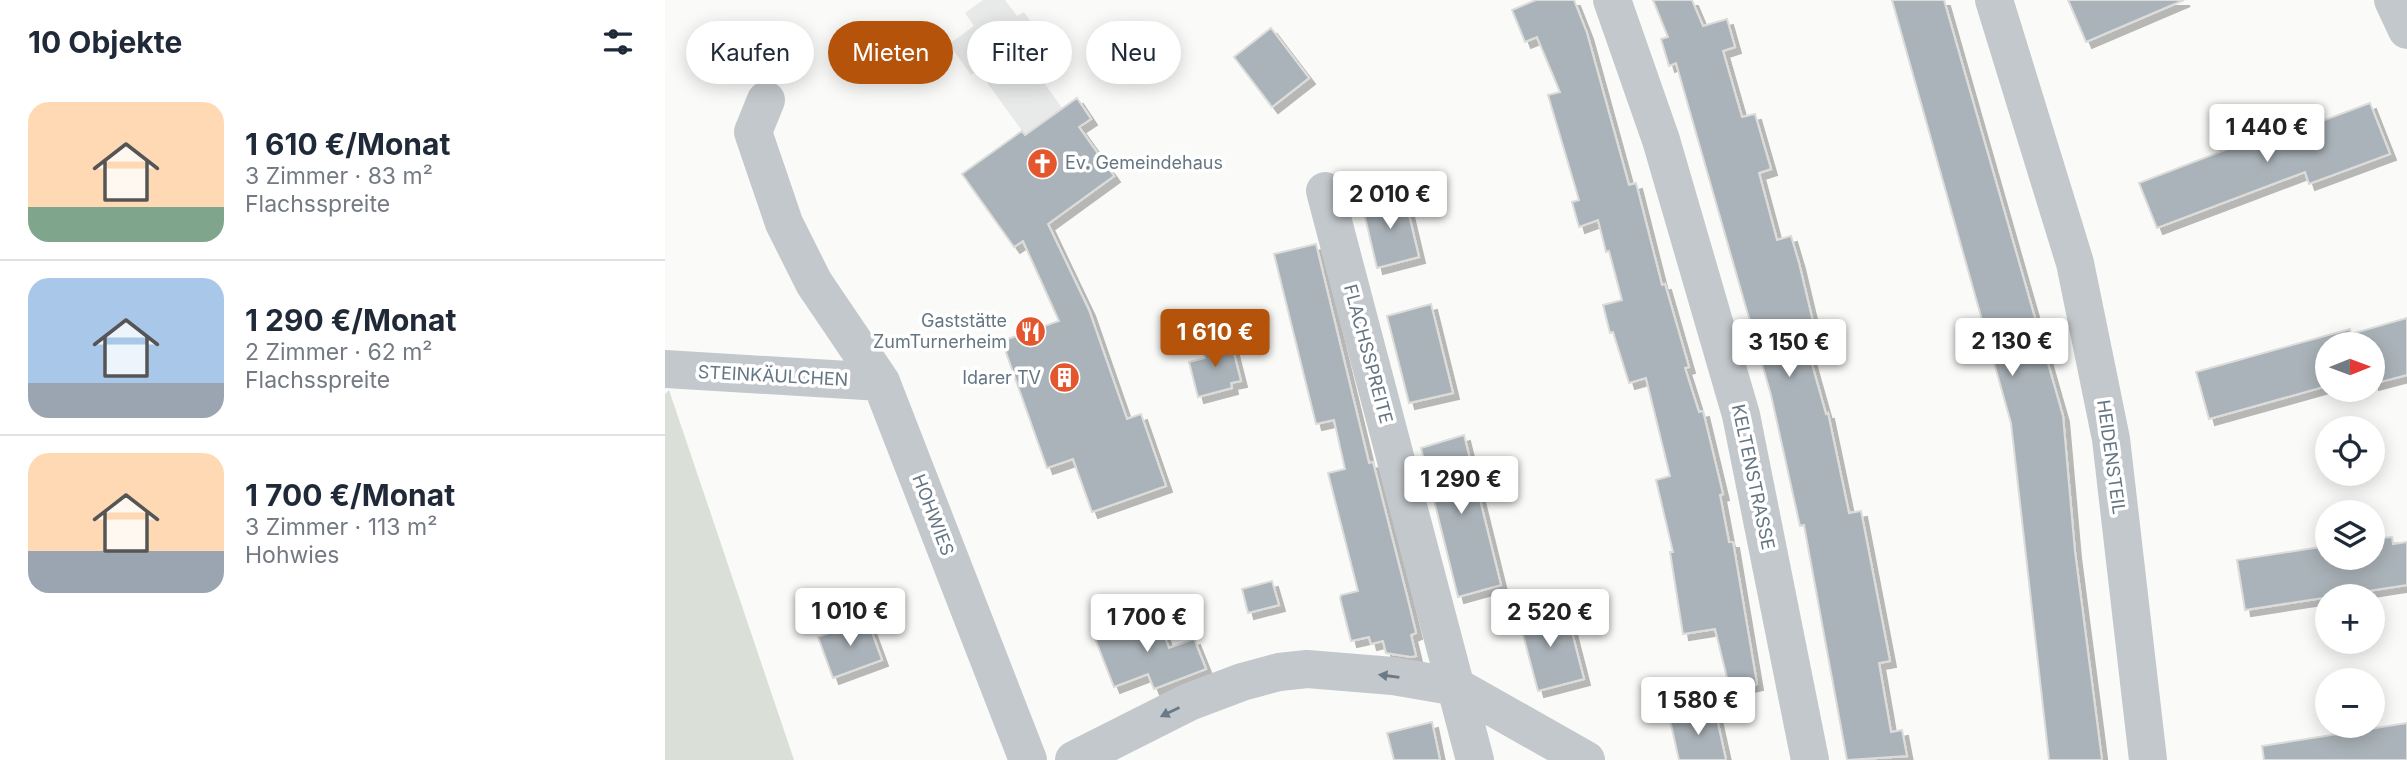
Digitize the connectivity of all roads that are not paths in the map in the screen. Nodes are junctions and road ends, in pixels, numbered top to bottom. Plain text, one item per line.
1 (1612, 0) edge
2 (1994, 0) edge
3 (2392, 0) edge
4 (2407, 30) edge
5 (766, 100) dead end
6 (1325, 191) dead end
7 (665, 369) edge
8 (881, 382) junction
9 (1457, 687) junction
10 (1028, 760) edge
11 (1074, 760) edge
12 (1475, 760) edge
13 (1586, 760) edge
14 (1810, 760) edge
15 (2148, 760) edge

1 - 14 street, KELTENSTRASSE
2 - 15 street, HEIDENSTEIL
3 - 4 street
5 - 8 street, HOHWIES
6 - 9 street, FLACHSSPREITE
7 - 8 street, STEINKÄULCHEN
8 - 10 street, HOHWIES
9 -> 11 street
9 - 12 street, FLACHSSPREITE
9 - 13 street

